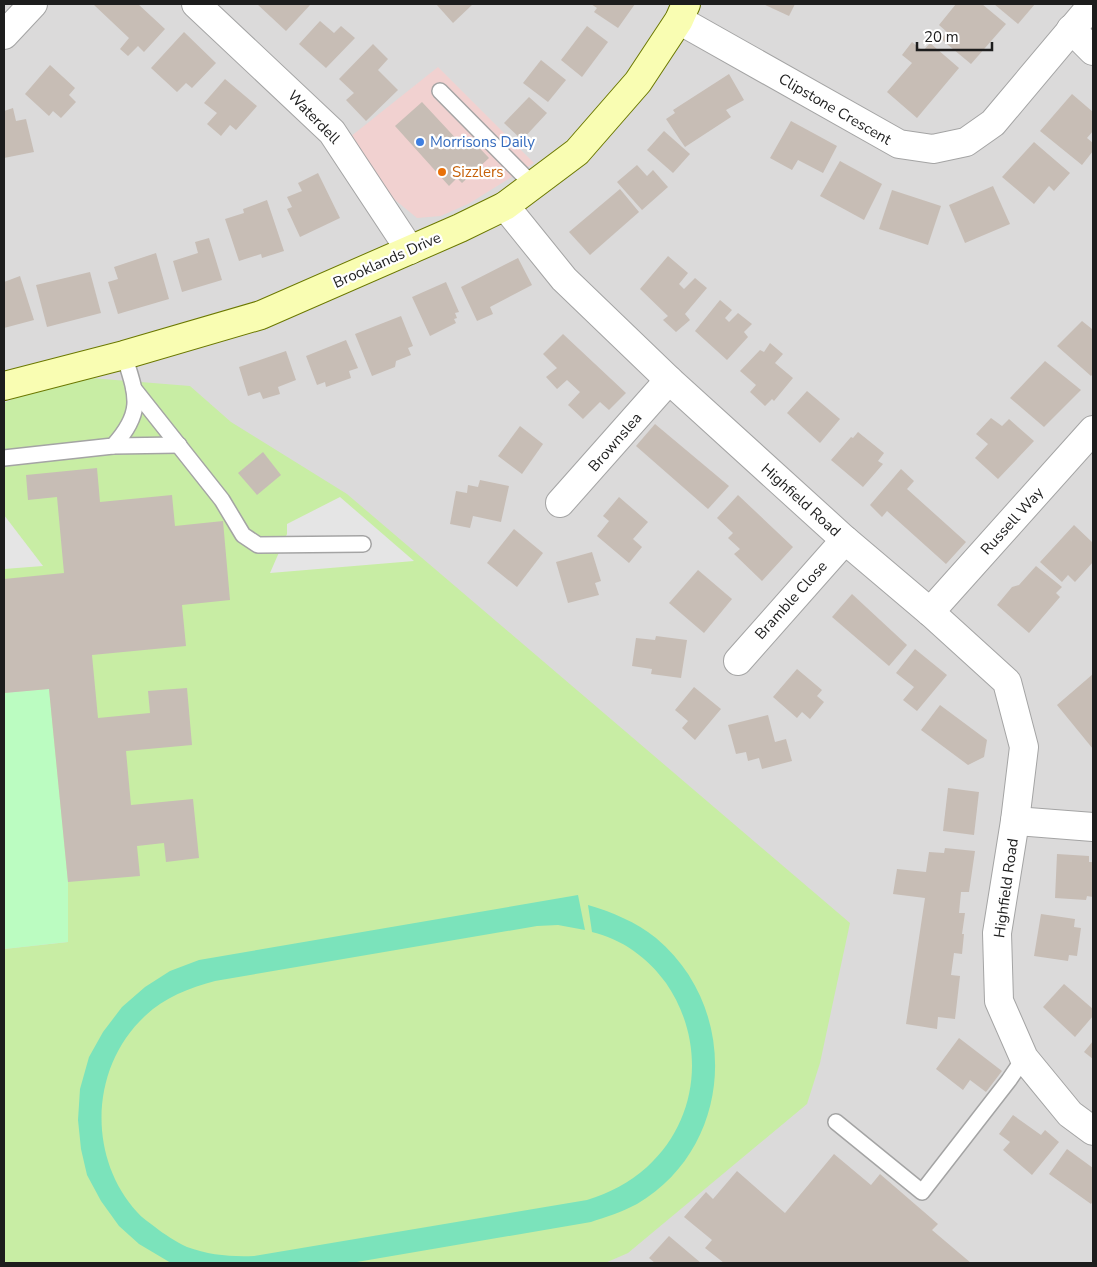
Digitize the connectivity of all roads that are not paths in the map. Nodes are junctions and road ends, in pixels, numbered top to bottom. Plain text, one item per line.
1 (33, 4) edge
2 (196, 4) edge
3 (1093, 4) edge
4 (682, 12) edge
5 (1072, 29) junction
6 (4, 35) edge
7 (1093, 51) edge
8 (440, 91) dead end
9 (533, 185) junction
10 (505, 206) junction
11 (410, 250) junction
12 (124, 356) junction
13 (669, 380) junction
14 (4, 386) edge
15 (134, 389) junction
16 (1093, 430) edge
17 (179, 444) junction
18 (113, 446) junction
19 (4, 458) edge
20 (560, 503) dead end
21 (845, 540) junction
22 (363, 544) dead end
23 (930, 612) junction
24 (738, 660) dead end
25 (1015, 821) junction
26 (1093, 827) edge
27 (1024, 1058) junction
28 (836, 1122) dead end
29 (1093, 1131) edge

1 - 6 street
2 - 11 street, Waterdell
3 - 5 street, Clipstone Crescent
4 - 5 street, Clipstone Crescent
4 - 9 street, Brooklands Drive
5 - 7 street
8 - 9 lane
9 - 10 street, Brooklands Drive
10 - 11 street, Brooklands Drive
10 - 13 street, Highfield Road
11 - 12 street, Brooklands Drive
12 - 14 street, Brooklands Drive
12 - 15 lane
13 - 20 street, Brownslea
13 - 21 street, Highfield Road
15 - 17 lane
15 - 18 lane
16 - 23 street, Russell Way
17 - 18 lane
17 - 22 lane
18 - 19 lane
21 - 23 street, Highfield Road
21 - 24 street, Bramble Close
23 - 25 street, Highfield Road
25 - 26 street, Highfield Road
25 - 27 street, Highfield Road
27 - 28 lane
27 - 29 street, Highfield Road

